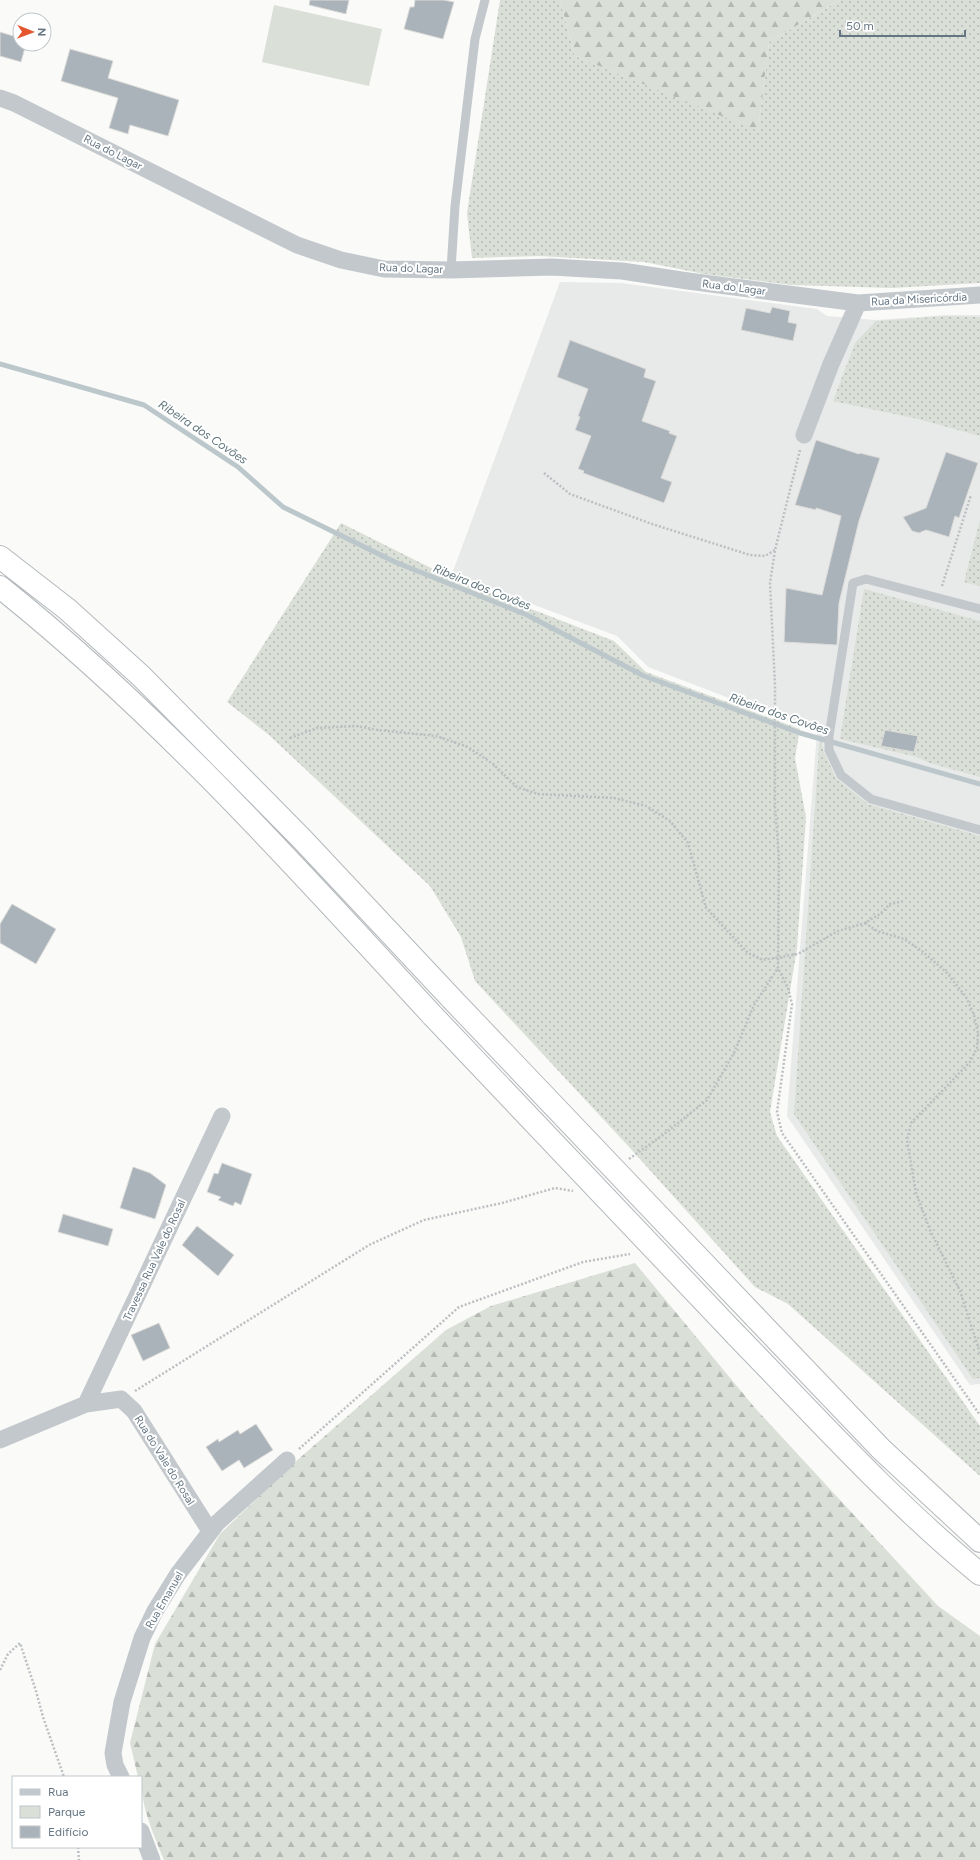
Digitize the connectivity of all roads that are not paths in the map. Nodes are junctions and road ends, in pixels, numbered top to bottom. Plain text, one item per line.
1 (485, 0) edge
2 (0, 98) edge
3 (451, 270) junction
4 (980, 295) edge
5 (858, 303) junction
6 (804, 435) road end
7 (0, 557) edge
8 (0, 587) edge
9 (980, 609) edge
10 (980, 830) edge
11 (222, 1116) dead end
12 (86, 1404) junction
13 (0, 1440) edge
14 (286, 1460) road end
15 (210, 1531) junction
16 (980, 1541) edge
17 (980, 1574) edge
18 (120, 1776) edge
19 (142, 1833) edge
20 (152, 1860) edge

1 - 3 lane
2 - 3 street, Rua do Lagar
3 - 5 street, Rua do Lagar
4 - 5 street, Rua da Misericórdia
5 - 6 street
7 - 16 highway, bridge
8 - 17 highway, bridge
9 - 10 lane
11 - 12 street, Travessa Rua Vale do Rosal
12 - 13 street
12 - 15 street, Rua do Vale do Rosal
14 - 15 street, Rua Emanuel
15 - 18 street, Rua Emanuel
19 - 20 street

